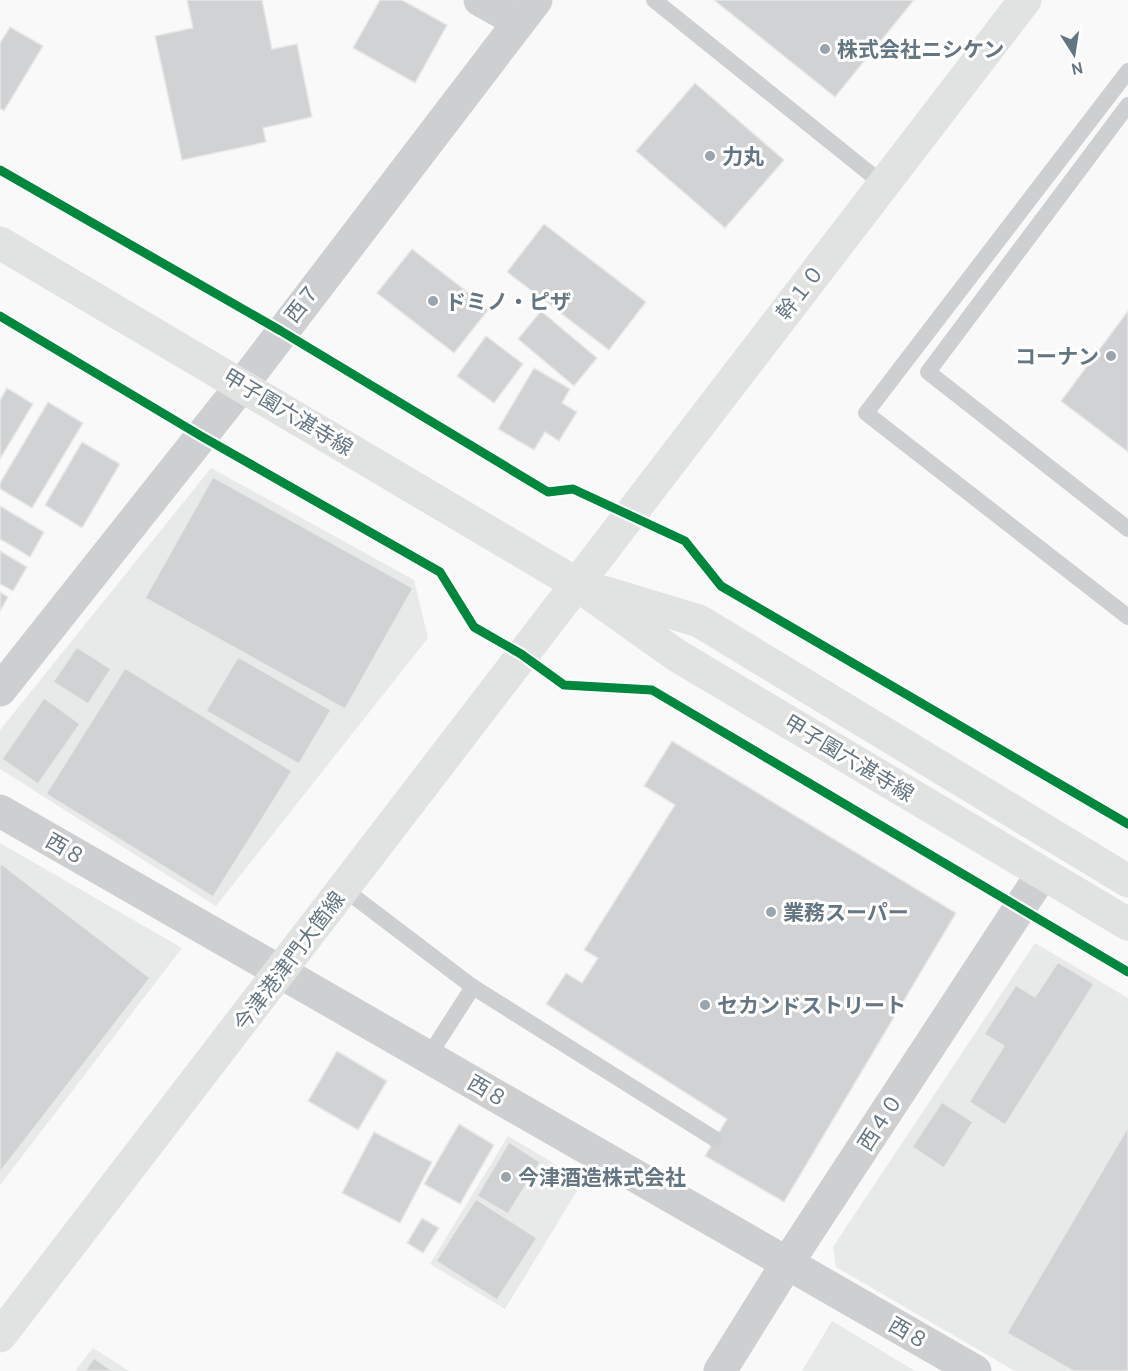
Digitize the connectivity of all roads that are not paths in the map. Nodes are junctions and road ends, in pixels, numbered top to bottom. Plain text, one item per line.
1 (480, 0) edge
2 (654, 0) edge
3 (1025, 0) edge
4 (527, 11) edge
5 (1128, 71) edge
6 (1128, 105) edge
7 (883, 184) junction
8 (0, 243) edge
9 (242, 385) junction
10 (1128, 529) edge
11 (575, 583) junction
12 (1128, 617) edge
13 (0, 690) edge
14 (0, 811) edge
15 (1042, 874) junction
16 (1128, 881) edge
17 (344, 889) junction
18 (1128, 924) edge
19 (281, 972) junction
20 (473, 987) junction
21 (428, 1057) junction
22 (715, 1139) dead end
23 (788, 1262) junction
24 (0, 1336) edge
25 (720, 1371) edge
26 (975, 1371) edge

1 - 4 street
2 - 7 lane
3 - 7 main road, 幹１０
4 - 9 street, 西７
5 - 12 lane
6 - 10 lane
7 - 11 main road, 幹１０
8 - 9 main road, 甲子園六湛寺線
9 - 11 main road, 甲子園六湛寺線
9 - 13 street, 西７
11 - 15 main road, 甲子園六湛寺線
11 - 16 main road, 甲子園六湛寺線
11 - 17 main road, 今津港津門大箇線
14 - 19 street, 西８
15 - 18 main road, 甲子園六湛寺線
15 - 23 street, 西４０
17 - 19 main road, 今津港津門大箇線
17 - 20 lane
19 - 21 street, 西８
19 - 24 main road, 今津港津門大箇線
20 - 21 lane
20 - 22 lane
21 - 23 street, 西８
23 - 25 street, 西４０
23 - 26 street, 西８

